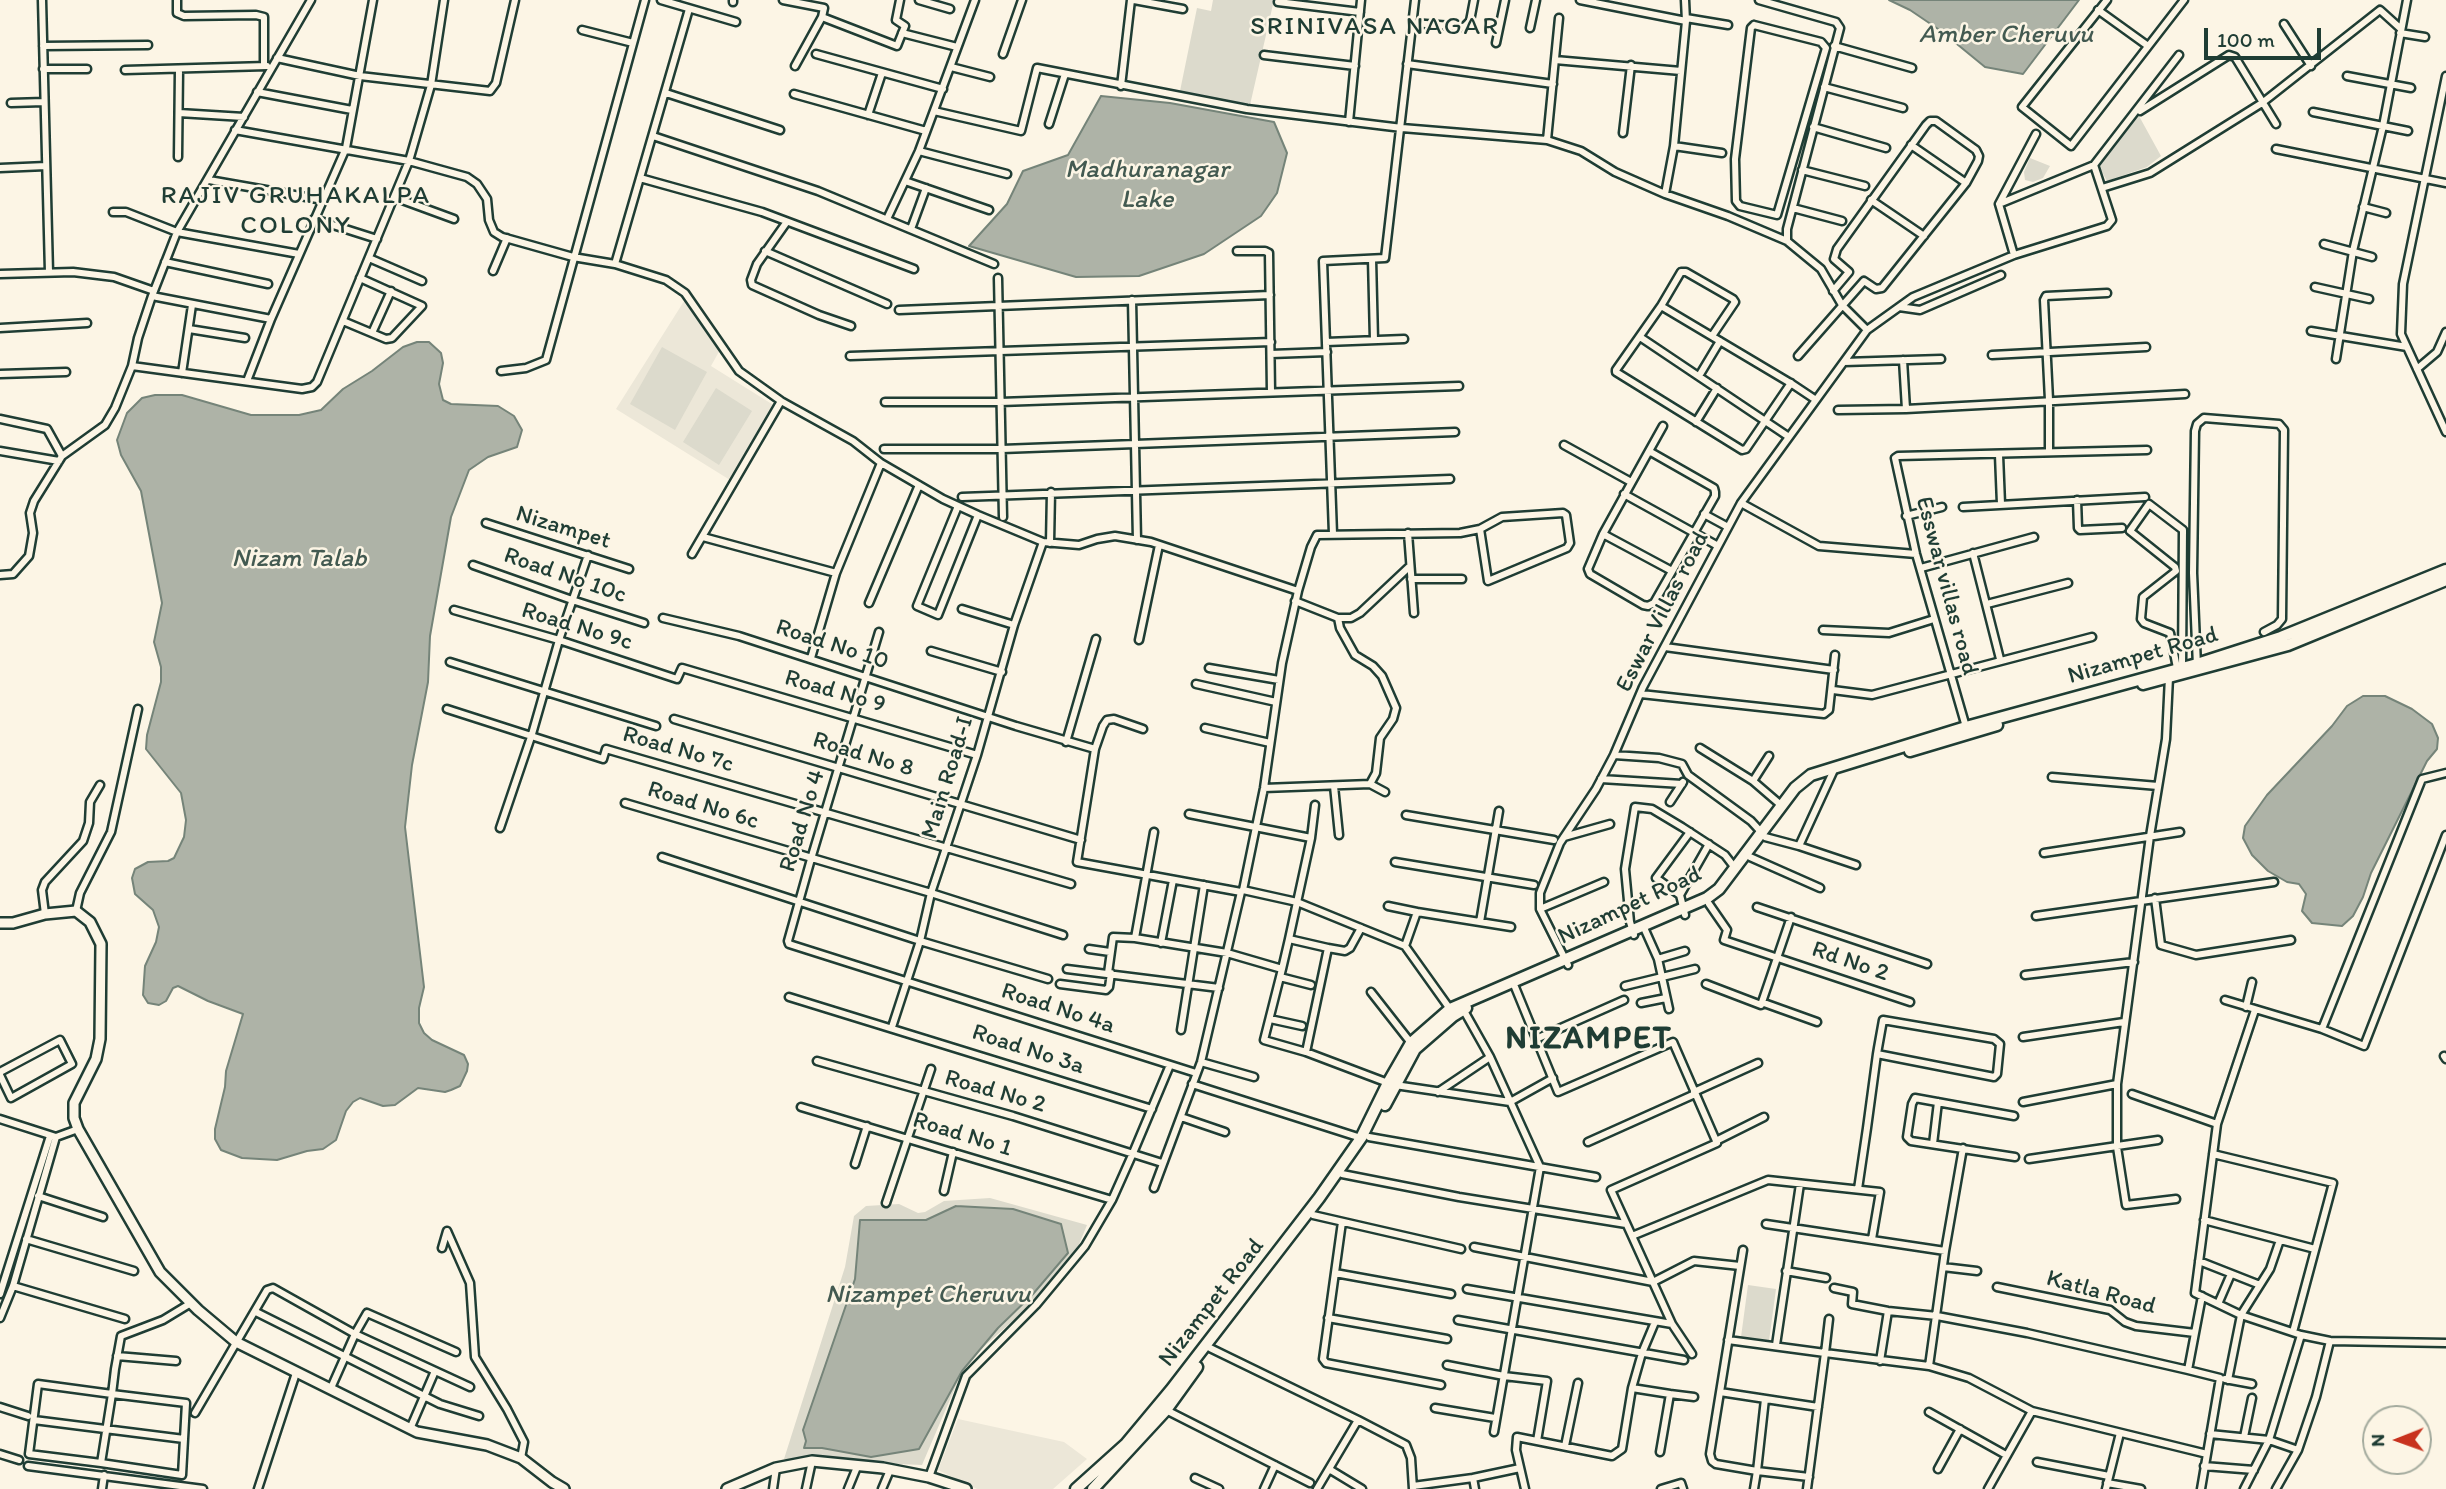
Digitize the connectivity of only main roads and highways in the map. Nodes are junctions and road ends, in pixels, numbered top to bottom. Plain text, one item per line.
1 (2446, 570) edge
2 (2446, 580) edge
3 (2197, 667) junction
4 (1812, 777) junction
5 (1764, 835) junction
6 (1684, 912) junction
7 (1633, 932) junction
8 (1567, 962) junction
9 (1391, 1084) junction
10 (1365, 1137) junction
11 (1264, 1274) junction
12 (1082, 1487) edge
13 (1093, 1489) edge

1 - 3 main road, Nizampet Road
2 - 3 main road, Nizampet Road
3 - 4 main road, Nizampet Road
3 - 4 main road, Nizampet Road
4 - 5 main road, Nizampet Road
4 - 5 main road, Nizampet Road
5 - 6 main road, Nizampet Road
5 - 6 main road, Nizampet Road
6 - 7 main road, Nizampet Road
6 - 7 main road, Nizampet Road
7 - 8 main road, Nizampet Road
8 - 9 main road, Nizampet Road
8 - 9 main road, Nizampet Road
9 - 10 main road, Nizampet Road
10 - 11 main road, Nizampet Road
10 - 11 main road, Nizampet Road
11 - 12 main road, Nizampet Road
11 - 13 main road, Nizampet Road

